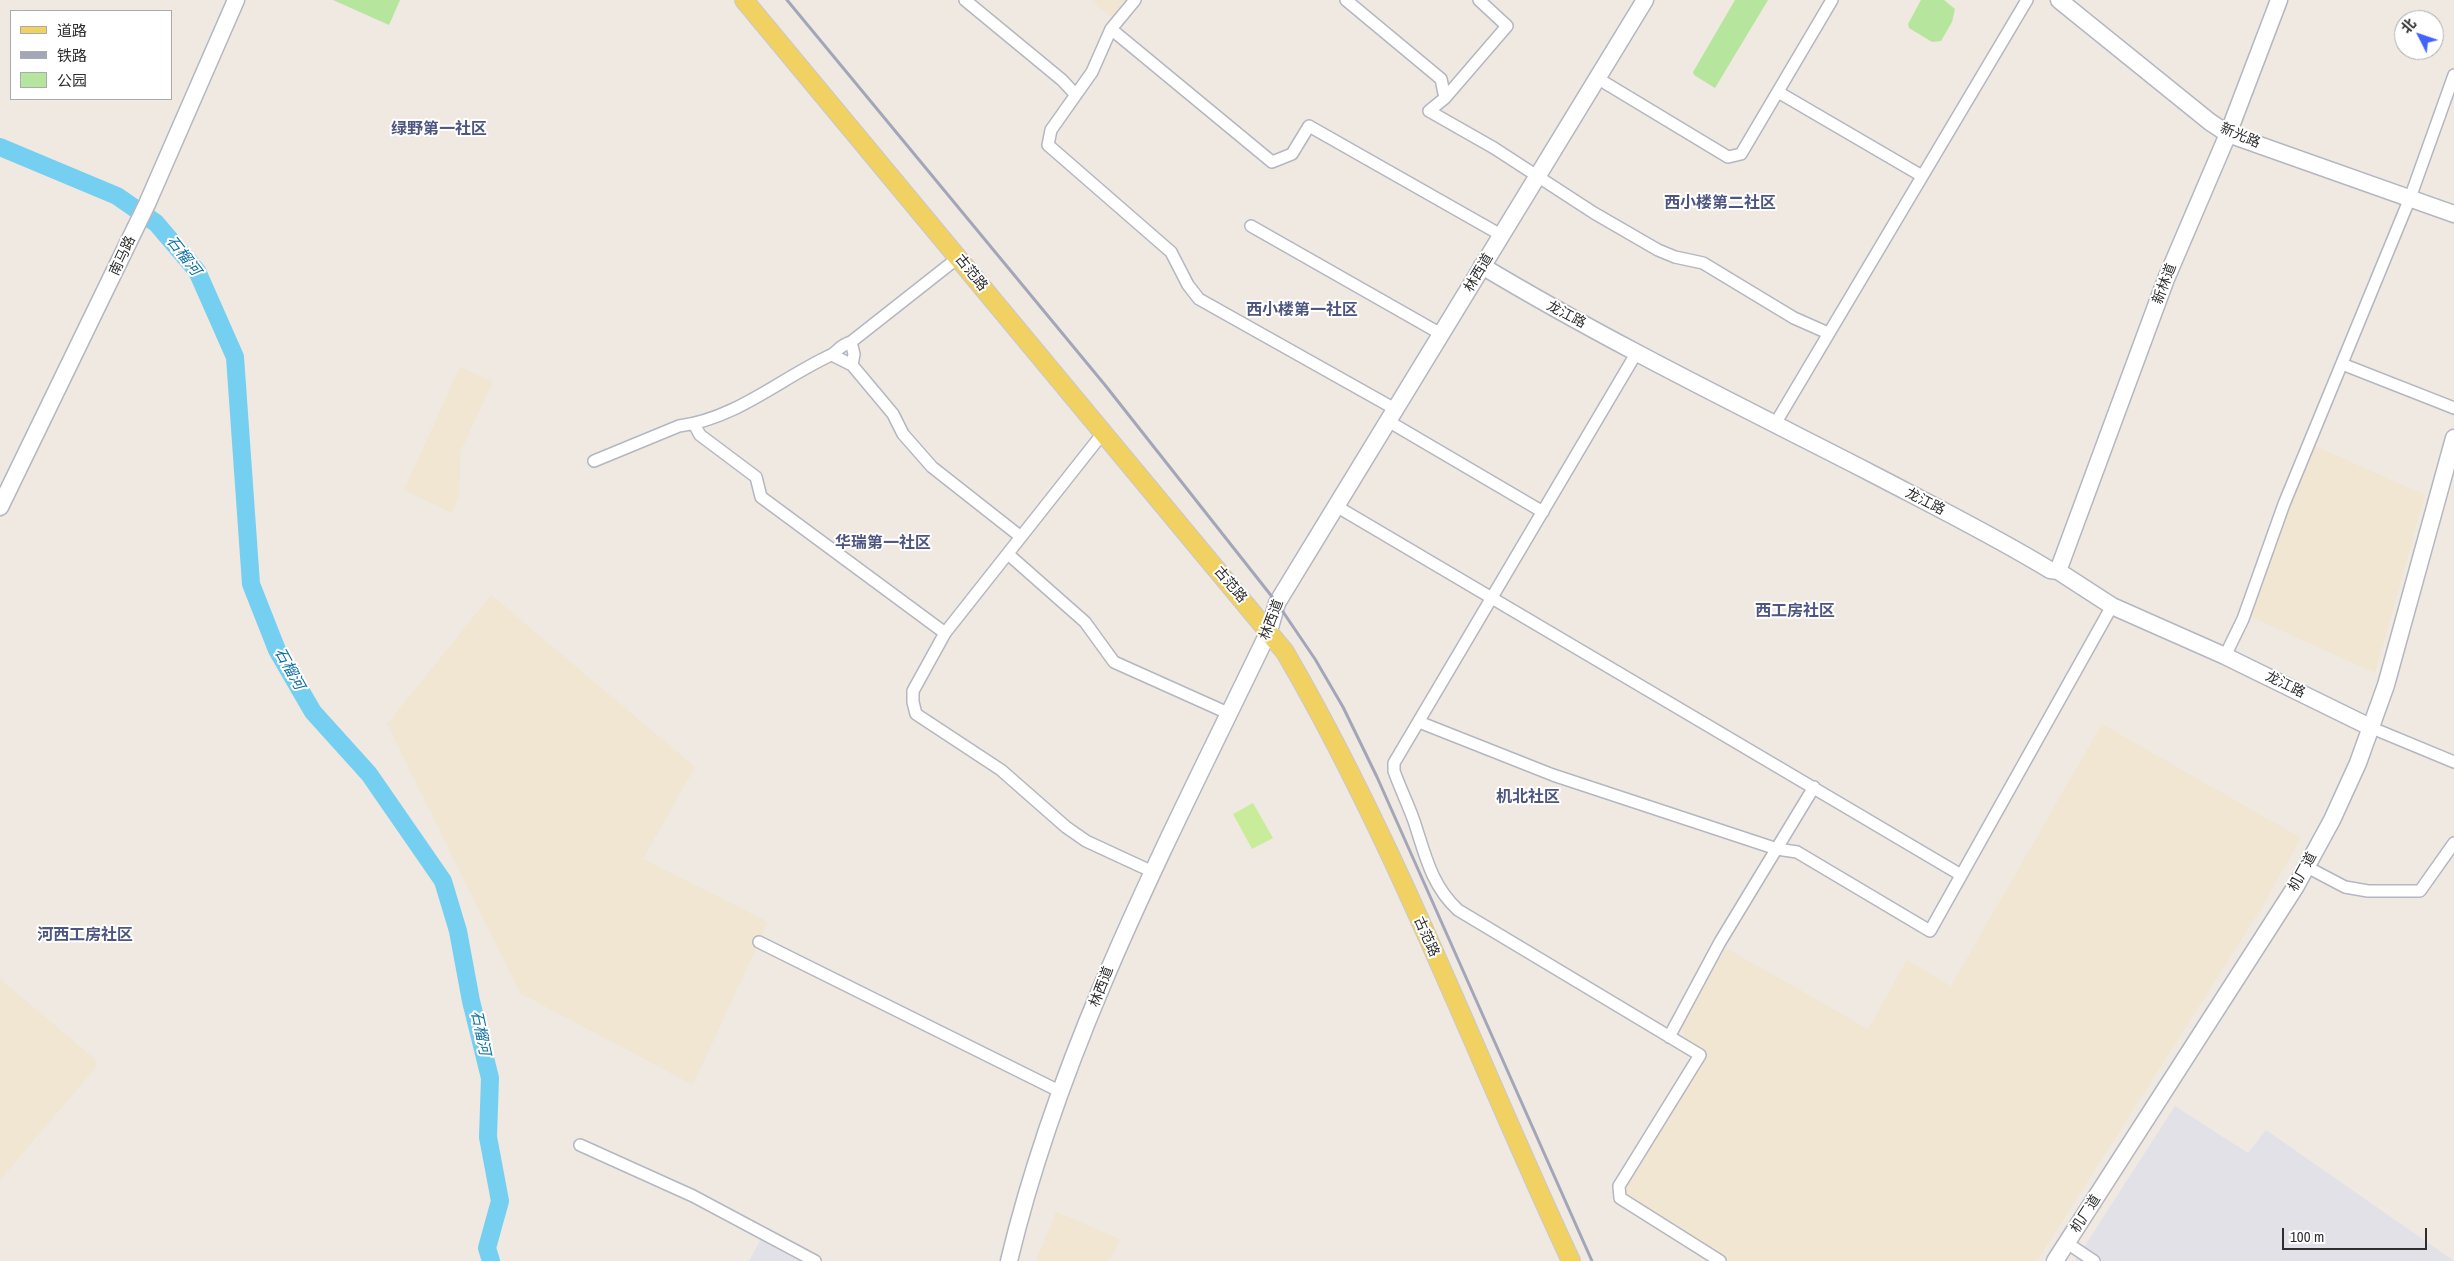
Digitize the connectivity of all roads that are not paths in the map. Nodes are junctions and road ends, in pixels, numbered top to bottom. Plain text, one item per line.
1 (236, 0) edge
2 (744, 0) edge
3 (965, 0) edge
4 (1135, 0) edge
5 (1346, 0) edge
6 (1479, 0) edge
7 (1645, 0) edge
8 (1832, 0) edge
9 (2028, 0) edge
10 (2059, 0) edge
11 (2279, 0) edge
12 (1111, 29) junction
13 (2454, 75) edge
14 (1598, 78) junction
15 (1778, 92) junction
16 (1076, 95) junction
17 (1445, 98) junction
18 (2228, 134) junction
19 (1922, 176) junction
20 (1537, 177) junction
21 (2410, 198) junction
22 (2454, 214) edge
23 (1251, 226) dead end
24 (1501, 235) junction
25 (959, 257) junction
26 (1482, 266) junction
27 (1828, 333) junction
28 (1441, 334) junction
29 (851, 342) junction
30 (1637, 352) junction
31 (832, 355) junction
32 (2342, 364) junction
33 (852, 365) junction
34 (2454, 408) edge
35 (1392, 415) junction
36 (694, 424) junction
37 (1775, 424) junction
38 (1103, 433) junction
39 (2454, 438) edge
40 (594, 461) dead end
41 (1336, 506) junction
42 (0, 507) edge
43 (1543, 512) junction
44 (1021, 537) junction
45 (1008, 554) junction
46 (2058, 571) junction
47 (1492, 598) junction
48 (2112, 606) junction
49 (1269, 631) junction
50 (945, 633) junction
51 (2225, 656) junction
52 (1230, 714) junction
53 (1419, 722) junction
54 (2372, 728) junction
55 (2454, 762) edge
56 (1814, 787) junction
57 (2454, 843) edge
58 (1777, 849) junction
59 (2307, 867) junction
60 (1153, 872) junction
61 (1961, 875) junction
62 (759, 942) dead end
63 (1669, 1037) junction
64 (1061, 1092) junction
65 (580, 1145) dead end
66 (2067, 1243) junction
67 (815, 1261) edge
68 (1010, 1261) edge
69 (1572, 1261) edge
70 (1720, 1261) edge
71 (2055, 1261) edge
72 (2094, 1261) edge

1 - 42 street, 南马路
2 - 25 main road, 古范路
3 - 16 street
4 - 12 street
5 - 17 street
6 - 17 street
7 - 14 street, 林西道
8 - 15 street
9 - 19 street
10 - 18 street, 新光路
11 - 18 street, 新林道
12 - 16 street
12 - 24 street
13 - 21 street
14 - 15 street
14 - 20 street, 林西道
15 - 19 street
16 - 35 street
17 - 20 street
18 - 21 street, 新光路
18 - 46 street, 新林道
19 - 27 street
20 - 24 street, 林西道
20 - 27 street
21 - 22 street, 新光路
21 - 32 street
23 - 28 street
24 - 26 street, 林西道
25 - 29 street
25 - 38 main road, 古范路
26 - 28 street, 林西道
26 - 30 street, 龙江路
27 - 37 street
28 - 35 street, 林西道
29 - 31 street
29 - 33 street
30 - 37 street, 龙江路
30 - 43 street
31 - 33 street
31 - 36 street
32 - 34 street
32 - 51 street
33 - 44 street
35 - 41 street, 林西道
35 - 43 street
36 - 40 street
36 - 50 street
37 - 46 street, 龙江路
38 - 44 street
38 - 49 main road, 古范路
39 - 54 street, 机厂道
41 - 47 street
41 - 49 street, 林西道
43 - 47 street
44 - 45 street
45 - 50 street
45 - 52 street
46 - 48 street, 龙江路
47 - 53 street
47 - 56 street
48 - 51 street, 龙江路
48 - 61 street
49 - 52 street, 林西道
49 - 69 main road, 古范路
50 - 60 street
51 - 54 street, 龙江路
52 - 60 street, 林西道
53 - 58 street
53 - 63 street
54 - 55 street
54 - 59 street, 机厂道
56 - 58 street
56 - 61 street
57 - 59 street
58 - 61 street
58 - 63 street
59 - 66 street, 机厂道
60 - 64 street, 林西道
62 - 64 street
63 - 70 street
64 - 68 street, 林西道
65 - 67 street
66 - 71 street, 机厂道
66 - 72 street

